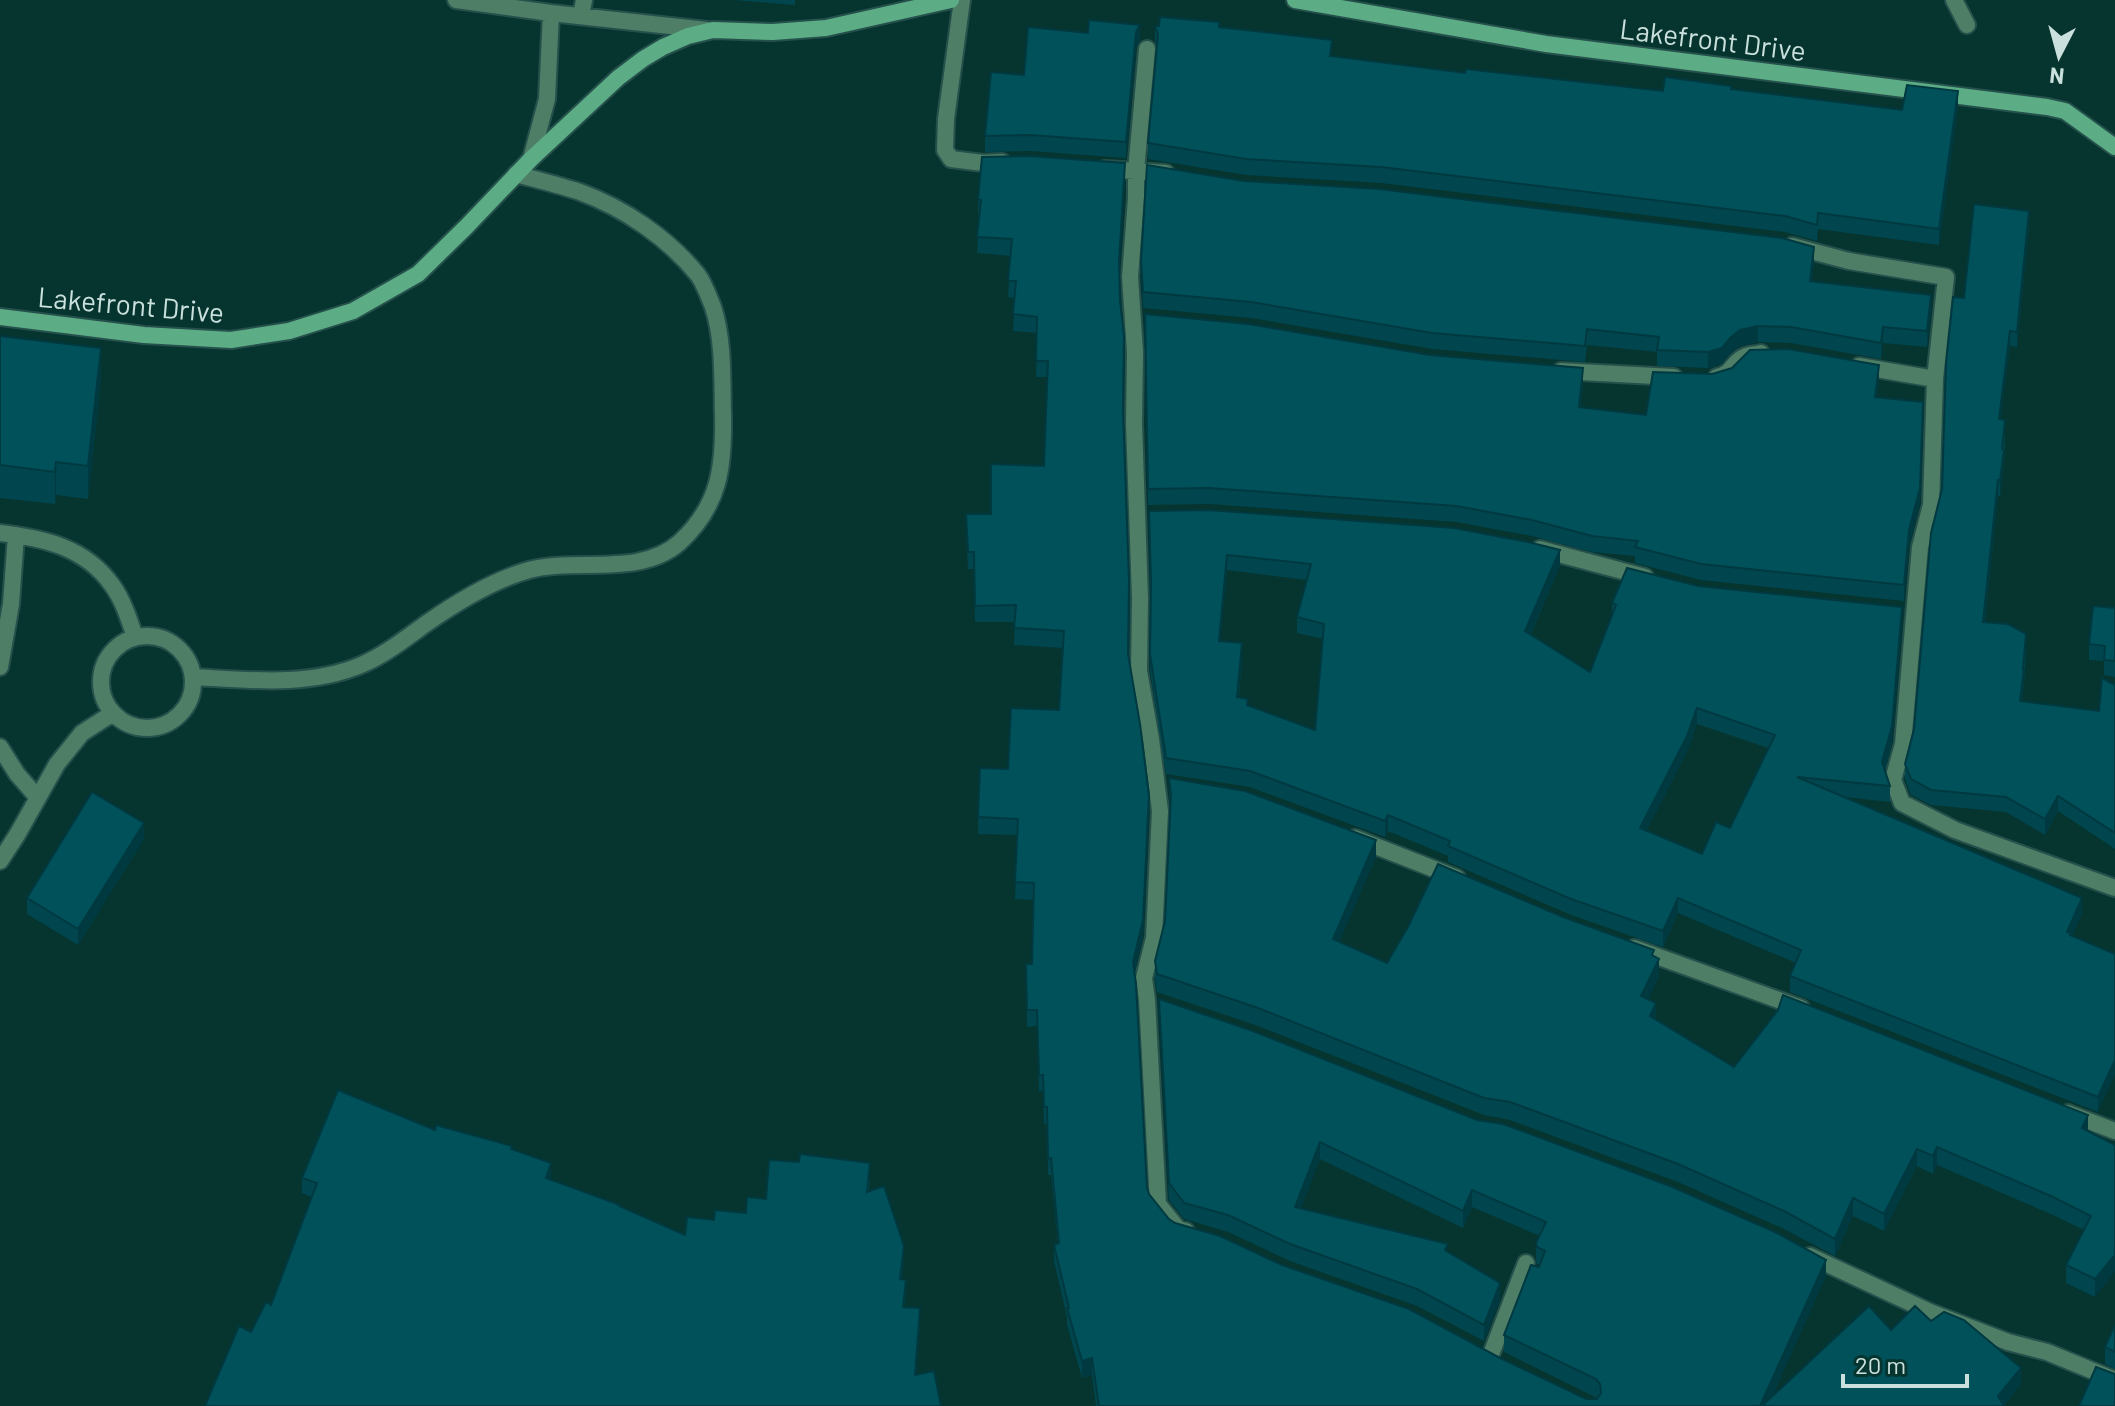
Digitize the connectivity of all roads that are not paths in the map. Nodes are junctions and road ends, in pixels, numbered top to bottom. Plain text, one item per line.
1 (456, 0) edge
2 (951, 0) edge
3 (962, 0) edge
4 (1295, 0) edge
5 (1954, 0) edge
6 (582, 8) edge
7 (551, 13) junction
8 (1967, 25) dead end
9 (713, 30) junction
10 (1147, 49) dead end
11 (2115, 147) edge
12 (531, 159) junction
13 (1013, 162) edge
14 (1089, 168) edge
15 (1136, 171) junction
16 (516, 174) junction
17 (1187, 176) edge
18 (1769, 242) edge
19 (0, 317) edge
20 (1774, 354) edge
21 (1847, 364) edge
22 (1551, 370) edge
23 (1935, 379) junction
24 (8, 534) edge
25 (1530, 547) edge
26 (1668, 583) edge
27 (135, 637) junction
28 (0, 667) edge
29 (194, 677) junction
30 (113, 713) junction
31 (0, 747) edge
32 (38, 798) junction
33 (1337, 831) edge
34 (0, 861) edge
35 (1468, 883) edge
36 (2115, 888) edge
37 (1625, 945) edge
38 (1813, 1013) edge
39 (2056, 1108) edge
40 (2115, 1131) edge
41 (1197, 1234) edge
42 (1791, 1245) edge
43 (1526, 1263) dead end
44 (1490, 1357) edge
45 (2115, 1380) edge

1 - 7 street
2 - 9 street, Lakefront Drive
3 - 13 street
4 - 11 street, Lakefront Drive
5 - 8 street
6 - 7 street
6 - 9 street
7 - 12 street
9 - 12 street, Lakefront Drive
10 - 15 street
12 - 16 street, Lakefront Drive
14 - 15 street
15 - 17 street
15 - 41 street
16 - 19 street, Lakefront Drive
16 - 29 street
18 - 23 street
20 - 22 street
21 - 23 street
23 - 36 street
24 - 27 street
24 - 28 street
25 - 26 street
27 - 29 street
27 - 30 street
29 - 30 street
30 - 32 street
31 - 32 street
32 - 34 street
33 - 35 street
37 - 38 street
39 - 40 street
42 - 45 street
43 - 44 street

